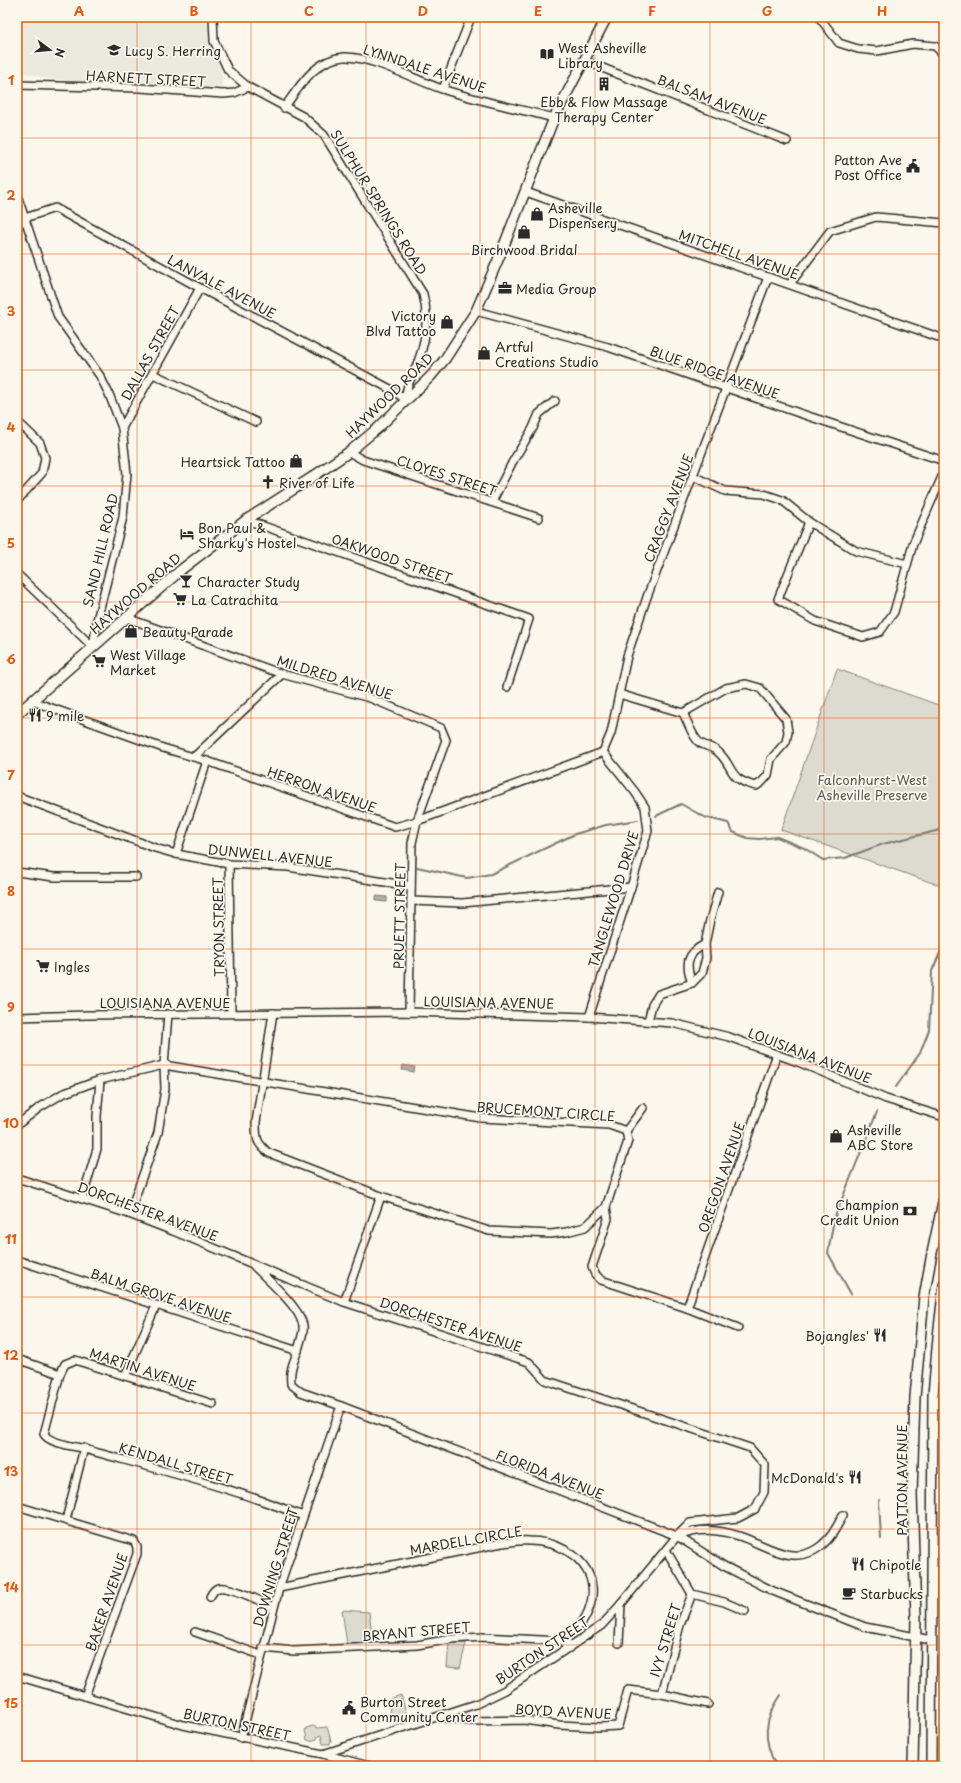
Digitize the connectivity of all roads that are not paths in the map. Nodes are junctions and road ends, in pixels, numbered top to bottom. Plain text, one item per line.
1 (213, 17) edge
2 (471, 17) edge
3 (608, 17) edge
4 (819, 17) edge
5 (944, 55) edge
6 (585, 60) junction
7 (17, 85) edge
8 (248, 87) junction
9 (443, 89) junction
10 (284, 108) junction
11 (554, 118) junction
12 (787, 141) dead end
13 (526, 192) junction
14 (17, 195) edge
15 (25, 218) junction
16 (944, 223) edge
17 (17, 226) edge
18 (768, 277) junction
19 (790, 284) junction
20 (200, 288) junction
21 (476, 311) junction
22 (944, 339) edge
23 (153, 374) junction
24 (726, 389) junction
25 (406, 400) junction
26 (555, 401) dead end
27 (17, 421) edge
28 (256, 422) dead end
29 (122, 428) junction
30 (349, 452) junction
31 (944, 461) edge
32 (944, 472) edge
33 (692, 476) junction
34 (17, 500) edge
35 (492, 502) junction
36 (539, 518) dead end
37 (246, 520) junction
38 (808, 522) junction
39 (907, 564) junction
40 (17, 574) edge
41 (127, 618) junction
42 (94, 647) junction
43 (282, 674) junction
44 (507, 687) dead end
45 (619, 694) junction
46 (32, 701) junction
47 (684, 713) junction
48 (17, 714) edge
49 (603, 752) junction
50 (194, 757) junction
51 (207, 761) junction
52 (17, 796) edge
53 (417, 822) junction
54 (176, 854) junction
55 (229, 864) junction
56 (17, 872) edge
57 (136, 877) dead end
58 (411, 886) junction
59 (631, 887) junction
60 (718, 892) dead end
61 (411, 901) junction
62 (705, 944) junction
63 (692, 983) junction
64 (409, 1012) junction
65 (231, 1013) junction
66 (273, 1013) junction
67 (168, 1014) junction
68 (17, 1017) edge
69 (589, 1017) junction
70 (648, 1021) junction
71 (777, 1054) junction
72 (164, 1065) junction
73 (100, 1080) junction
74 (263, 1082) junction
75 (643, 1108) dead end
76 (944, 1118) edge
77 (17, 1125) edge
78 (626, 1131) junction
79 (17, 1178) edge
80 (381, 1196) junction
81 (944, 1198) edge
82 (82, 1199) junction
83 (606, 1207) junction
84 (129, 1214) junction
85 (17, 1260) edge
86 (251, 1263) junction
87 (944, 1289) edge
88 (344, 1302) junction
89 (156, 1306) junction
90 (687, 1308) junction
91 (738, 1328) dead end
92 (298, 1351) junction
93 (17, 1359) edge
94 (60, 1374) junction
95 (125, 1376) junction
96 (213, 1404) dead end
97 (341, 1406) junction
98 (84, 1448) junction
99 (17, 1506) edge
100 (303, 1516) junction
101 (843, 1516) dead end
102 (66, 1520) junction
103 (677, 1536) junction
104 (666, 1550) junction
105 (279, 1588) junction
106 (692, 1594) junction
107 (210, 1597) dead end
108 (621, 1604) junction
109 (273, 1607) junction
110 (745, 1611) dead end
111 (195, 1632) dead end
112 (914, 1638) junction
113 (931, 1640) junction
114 (619, 1643) dead end
115 (569, 1648) junction
116 (262, 1651) junction
117 (17, 1676) edge
118 (662, 1694) junction
119 (85, 1696) junction
120 (708, 1704) dead end
121 (436, 1716) junction
122 (241, 1738) junction
123 (323, 1754) junction
124 (369, 1766) edge
125 (913, 1766) edge
126 (931, 1766) edge

1 - 8 street, SULPHUR SPRINGS ROAD
2 - 9 street
3 - 6 main road, HAYWOOD ROAD
4 - 5 street
6 - 11 main road, HAYWOOD ROAD
6 - 12 street, BALSAM AVENUE
7 - 8 street, HARNETT STREET
8 - 10 street, SULPHUR SPRINGS ROAD
9 - 10 street, LYNNDALE AVENUE
9 - 11 street, LYNNDALE AVENUE
10 - 25 street, SULPHUR SPRINGS ROAD
11 - 13 main road, HAYWOOD ROAD
13 - 18 street, MITCHELL AVENUE
13 - 21 main road, HAYWOOD ROAD
14 - 15 street, SAND HILL ROAD
15 - 17 street
15 - 20 street, LANVALE AVENUE
15 - 29 street, SAND HILL ROAD
16 - 19 street
18 - 19 street, MITCHELL AVENUE
18 - 24 street, CRAGGY AVENUE
19 - 22 street, MITCHELL AVENUE
20 - 23 street, DALLAS STREET
20 - 25 street, LANVALE AVENUE
21 - 24 street, BLUE RIDGE AVENUE
21 - 25 main road, HAYWOOD ROAD
23 - 28 street
23 - 29 street, DALLAS STREET
24 - 31 street, BLUE RIDGE AVENUE
24 - 33 street, CRAGGY AVENUE
25 - 30 main road, HAYWOOD ROAD
26 - 35 street
27 - 34 street
29 - 42 street, SAND HILL ROAD
30 - 35 street, CLOYES STREET
30 - 37 main road, HAYWOOD ROAD
32 - 39 street
33 - 38 street
33 - 45 street, CRAGGY AVENUE
35 - 36 street, CLOYES STREET
37 - 41 main road, HAYWOOD ROAD
37 - 44 street, OAKWOOD STREET
38 - 39 street
38 - 39 street
40 - 42 street
41 - 42 main road, HAYWOOD ROAD
41 - 43 street, MILDRED AVENUE
42 - 46 main road, HAYWOOD ROAD
43 - 50 street
43 - 53 street, MILDRED AVENUE
45 - 47 street
45 - 49 street, CRAGGY AVENUE
46 - 48 main road, HAYWOOD ROAD
46 - 50 street, HERRON AVENUE
47 - 47 street
49 - 53 street, HERRON AVENUE
49 - 59 street, TANGLEWOOD DRIVE
50 - 51 street, HERRON AVENUE
51 - 53 street, HERRON AVENUE
51 - 54 street
52 - 54 street, DUNWELL AVENUE
53 - 58 street, PRUETT STREET
54 - 55 street, DUNWELL AVENUE
55 - 58 street, DUNWELL AVENUE
55 - 65 street, TRYON STREET
56 - 57 street
58 - 61 street, PRUETT STREET
59 - 61 street
59 - 69 street, TANGLEWOOD DRIVE
60 - 62 street
61 - 64 street, PRUETT STREET
62 - 63 street
62 - 63 street
63 - 70 street
64 - 66 street, LOUISIANA AVENUE
64 - 69 street, LOUISIANA AVENUE
65 - 66 street, LOUISIANA AVENUE
65 - 67 street, LOUISIANA AVENUE
66 - 74 street, BRUCEMONT CIRCLE
67 - 68 street, LOUISIANA AVENUE
67 - 72 street
69 - 70 street, LOUISIANA AVENUE
70 - 71 street, LOUISIANA AVENUE
71 - 76 street, LOUISIANA AVENUE
71 - 90 street, OREGON AVENUE
72 - 73 street
72 - 74 street, BRUCEMONT CIRCLE
72 - 84 street
73 - 77 street
73 - 82 street
74 - 78 street, BRUCEMONT CIRCLE
74 - 80 street, BRUCEMONT CIRCLE
75 - 78 street
78 - 83 street, BRUCEMONT CIRCLE
79 - 82 street, DORCHESTER AVENUE
80 - 83 street, BRUCEMONT CIRCLE
80 - 88 street
81 - 112 main road, PATTON AVENUE
82 - 84 street, DORCHESTER AVENUE
83 - 90 street
84 - 86 street, DORCHESTER AVENUE
85 - 89 street, BALM GROVE AVENUE
86 - 88 street, DORCHESTER AVENUE
86 - 92 street, FLORIDA AVENUE
87 - 113 main road
88 - 103 street, DORCHESTER AVENUE
89 - 92 street, BALM GROVE AVENUE
89 - 95 street
90 - 91 street
92 - 97 street, FLORIDA AVENUE
93 - 94 street
94 - 95 street, MARTIN AVENUE
94 - 98 street, KENDALL STREET
95 - 96 street, MARTIN AVENUE
97 - 100 street, DOWNING STREET
97 - 103 street, FLORIDA AVENUE
98 - 100 street, KENDALL STREET
98 - 102 street
99 - 102 street, BAKER AVENUE
100 - 105 street, DOWNING STREET
101 - 103 street
102 - 119 street, BAKER AVENUE
103 - 104 street, BURTON STREET
103 - 112 street, FLORIDA AVENUE
104 - 106 street
104 - 108 street, BURTON STREET
105 - 109 street, DOWNING STREET
105 - 115 street, MARDELL CIRCLE
106 - 110 street
106 - 118 street, IVY STREET
107 - 109 street
108 - 114 street
108 - 115 street, BURTON STREET
109 - 116 street, DOWNING STREET
111 - 116 street, BRYANT STREET
112 - 113 street, FLORIDA AVENUE
112 - 125 main road, PATTON AVENUE
113 - 126 main road
115 - 116 street, BRYANT STREET
115 - 121 street, BURTON STREET
116 - 122 street, DOWNING STREET
117 - 119 street, BURTON STREET
118 - 120 street, BOYD AVENUE
118 - 121 street, BOYD AVENUE
119 - 122 street, BURTON STREET
121 - 123 street, BURTON STREET
122 - 123 street, BURTON STREET
123 - 124 street

